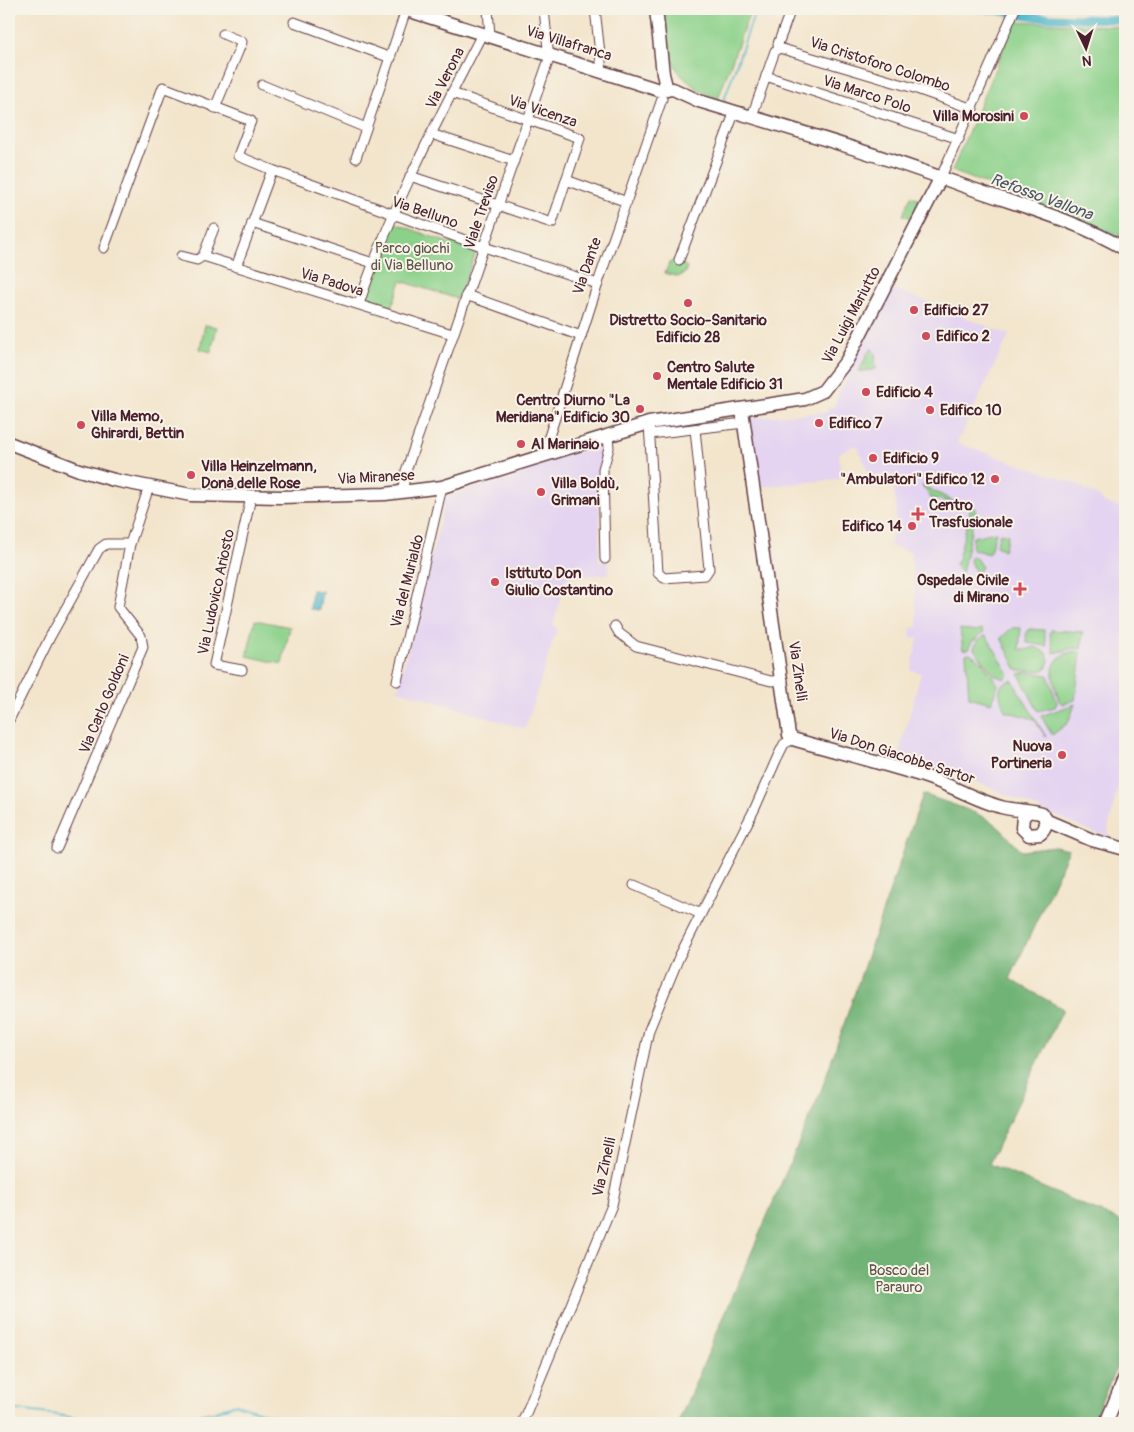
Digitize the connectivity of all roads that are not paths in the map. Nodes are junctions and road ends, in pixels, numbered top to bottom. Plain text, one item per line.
1 (405, 9) edge
2 (488, 9) edge
3 (544, 9) edge
4 (595, 9) edge
5 (656, 9) edge
6 (791, 9) edge
7 (1015, 9) edge
8 (294, 22) dead end
9 (223, 34) dead end
10 (486, 35) junction
11 (779, 48) junction
12 (661, 49) junction
13 (549, 54) junction
14 (391, 58) junction
15 (602, 70) junction
16 (670, 73) junction
17 (766, 76) junction
18 (262, 85) dead end
19 (452, 93) junction
20 (664, 94) junction
21 (699, 101) junction
22 (215, 108) junction
23 (973, 109) junction
24 (735, 111) junction
25 (752, 116) junction
26 (528, 120) junction
27 (366, 128) junction
28 (431, 134) junction
29 (959, 139) junction
30 (356, 158) dead end
31 (514, 161) junction
32 (272, 170) junction
33 (410, 176) junction
34 (941, 177) junction
35 (566, 180) junction
36 (627, 202) junction
37 (499, 205) junction
38 (393, 215) junction
39 (252, 223) junction
40 (214, 228) dead end
41 (484, 247) junction
42 (104, 248) dead end
43 (1125, 249) edge
44 (181, 256) dead end
45 (203, 256) junction
46 (679, 260) dead end
47 (373, 263) junction
48 (236, 267) junction
49 (598, 284) junction
50 (466, 295) junction
51 (359, 304) junction
52 (452, 334) junction
53 (581, 336) junction
54 (742, 410) junction
55 (744, 423) junction
56 (649, 429) junction
57 (694, 429) junction
58 (608, 434) junction
59 (9, 443) edge
60 (547, 454) junction
61 (149, 487) junction
62 (442, 488) junction
63 (402, 493) junction
64 (251, 497) junction
65 (130, 544) junction
66 (605, 558) dead end
67 (615, 626) dead end
68 (242, 670) dead end
69 (783, 680) junction
70 (397, 681) dead end
71 (9, 720) edge
72 (793, 738) junction
73 (1000, 807) junction
74 (1028, 812) junction
75 (1045, 820) junction
76 (1022, 828) junction
77 (1037, 835) junction
78 (1092, 840) junction
79 (57, 848) dead end
80 (1125, 849) edge
81 (634, 885) dead end
82 (701, 914) junction
83 (1125, 1377) edge
84 (522, 1423) edge
85 (1106, 1423) edge

1 - 10 main road, Via Villafranca
1 - 14 street
2 - 10 street
3 - 13 street
4 - 15 street
5 - 12 main road
6 - 11 street
7 - 23 street
8 - 14 street
9 - 22 street
10 - 13 main road, Via Villafranca
10 - 19 street, Via Verona
11 - 17 street
11 - 23 street, Via Cristoforo Colombo
12 - 16 main road
12 - 20 main road
13 - 15 main road, Via Villafranca
13 - 26 street, Viale Treviso
14 - 27 street
15 - 20 main road, Via Villafranca
16 - 20 main road
16 - 21 main road, Via Villafranca
17 - 25 street
17 - 29 street, Via Marco Polo
18 - 27 street
19 - 26 street, Via Vicenza
19 - 28 street, Via Verona
20 - 21 main road, Via Villafranca
20 - 36 street, Via Dante
21 - 24 main road, Via Villafranca
22 - 32 street, Via Belluno
22 - 42 street, Via Belluno
23 - 29 street
24 - 25 main road, Via Villafranca
24 - 46 street
25 - 34 main road, Via Villafranca
26 - 31 street, Viale Treviso
26 - 35 street, Via Vicenza
27 - 30 street
28 - 31 street
28 - 33 street, Via Verona
29 - 34 street
31 - 37 street, Viale Treviso
32 - 38 street, Via Belluno
32 - 39 street
33 - 37 street
33 - 38 street, Via Verona
34 - 43 main road, Via Villafranca
34 - 54 main road, Via Luigi Mariutto
35 - 36 street
35 - 37 street
36 - 49 street, Via Dante
37 - 41 street, Viale Treviso
38 - 41 street, Via Belluno
38 - 47 street, Via Verona
39 - 47 street, Via Padova
39 - 48 street
40 - 45 street
41 - 49 street, Via Belluno
41 - 50 street, Viale Treviso
44 - 45 street, Via Padova
45 - 48 street, Via Padova
47 - 51 street, Via Verona
48 - 51 street, Via Padova
49 - 53 street, Via Dante
50 - 52 street, Viale Treviso
50 - 53 street
51 - 52 street, Via Padova
52 - 63 street, Viale Treviso
53 - 60 street, Via Dante
54 - 55 main road, Via Zinelli
54 - 56 main road, Via Miranese
55 - 57 street, Via Miranese
55 - 69 main road, Via Zinelli
56 - 57 street, Via Miranese
56 - 57 street
56 - 58 main road, Via Miranese
58 - 60 main road, Via Miranese
58 - 66 street
59 - 61 main road, Via Miranese
60 - 62 main road, Via Miranese
61 - 64 main road, Via Miranese
61 - 65 street, Via Carlo Goldoni
62 - 63 main road, Via Miranese
62 - 70 street, Via del Murialdo
63 - 64 main road, Via Miranese
64 - 68 street, Via Ludovico Ariosto
65 - 71 street
65 - 79 street, Via Carlo Goldoni
67 - 69 street
69 - 72 main road, Via Zinelli
72 - 73 main road, Via Don Giacobbe Sartor
72 - 82 street, Via Zinelli
73 - 74 main road, Via Don Giacobbe Sartor
73 - 76 main road, Via Don Giacobbe Sartor
74 - 75 main road, Via Don Giacobbe Sartor
74 - 76 main road
75 - 77 main road
75 - 78 main road, Via Don Giacobbe Sartor
76 - 77 main road, Via Don Giacobbe Sartor
77 - 78 main road, Via Don Giacobbe Sartor
78 - 80 main road, Via Don Giacobbe Sartor
81 - 82 street
82 - 84 street, Via Zinelli
83 - 85 main road

